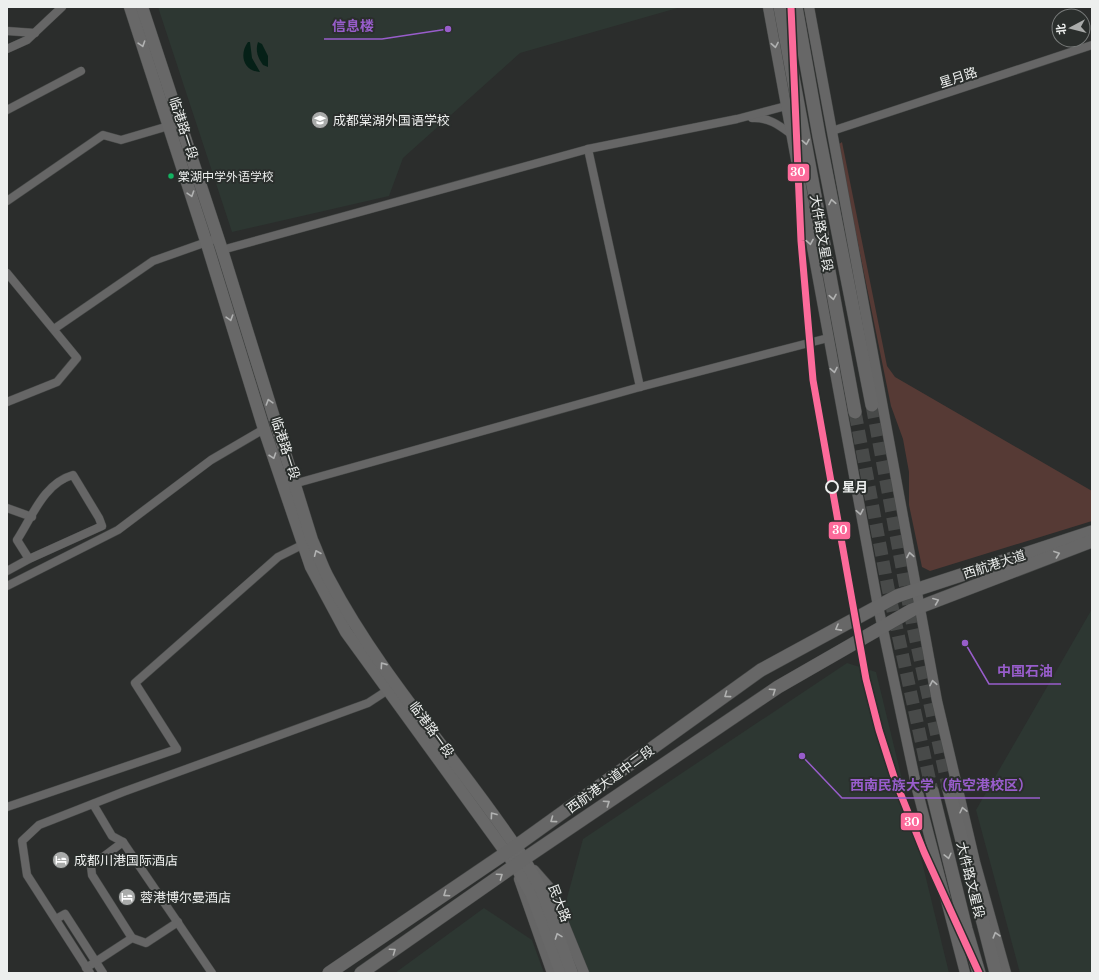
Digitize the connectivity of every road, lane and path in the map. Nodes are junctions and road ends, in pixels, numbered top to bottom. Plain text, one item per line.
1 (62, 7) edge
2 (130, 7) edge
3 (142, 7) edge
4 (768, 7) edge
5 (780, 7) edge
6 (796, 7) edge
7 (809, 7) edge
8 (7, 31) edge
9 (35, 33) junction
10 (1092, 45) edge
11 (7, 49) edge
12 (81, 71) dead end
13 (786, 106) junction
14 (7, 110) edge
15 (737, 120) junction
16 (180, 123) junction
17 (168, 126) junction
18 (832, 131) junction
19 (791, 134) junction
20 (588, 149) junction
21 (7, 201) edge
22 (212, 239) junction
23 (222, 250) junction
24 (7, 273) edge
25 (54, 329) junction
26 (828, 338) junction
27 (640, 387) junction
28 (7, 402) edge
29 (872, 405) tunnel mouth
30 (855, 412) tunnel mouth
31 (264, 429) junction
32 (290, 485) junction
33 (7, 508) edge
34 (32, 517) junction
35 (1092, 532) edge
36 (1092, 541) edge
37 (302, 545) junction
38 (29, 559) junction
39 (7, 571) edge
40 (7, 586) edge
41 (916, 590) junction
42 (897, 596) joint
43 (878, 606) junction
44 (919, 608) junction
45 (882, 628) junction
46 (392, 688) junction
47 (948, 786) tunnel mouth
48 (932, 791) tunnel mouth
49 (93, 804) junction
50 (7, 807) edge
51 (123, 842) junction
52 (511, 850) junction
53 (519, 862) junction
54 (56, 919) junction
55 (178, 922) junction
56 (132, 938) junction
57 (96, 961) junction
58 (88, 970) edge
59 (103, 973) edge
60 (212, 973) edge
61 (329, 973) edge
62 (362, 973) edge
63 (552, 973) edge
64 (561, 973) edge
65 (572, 973) edge
66 (584, 973) edge
67 (965, 973) edge
68 (978, 973) edge
69 (996, 973) edge
70 (1006, 973) edge

1 - 9 street
2 -> 17 main road, 临港路一段
3 - 16 main road, 临港路一段
4 -> 13 street
5 -> 30 main road, 大件路文星段
29 -> 6 main road, 大件路文星段
7 - 18 street
8 - 9 street
9 - 11 street
10 - 18 street, 星月路
12 - 14 street
13 - 15 street
13 - 19 street
15 - 19 street
15 - 20 street
16 - 17 street
16 - 22 main road, 临港路一段
17 - 21 street
17 -> 22 main road, 临港路一段
41 -> 18 street
19 -> 26 street
20 - 23 street
20 - 27 street
22 - 23 main road, 临港路一段
22 - 25 street
22 -> 31 main road, 临港路一段
32 -> 23 main road, 临港路一段
24 - 25 street
25 - 28 street
26 - 27 street
26 -> 43 street
27 - 32 street
31 -> 32 main road, 临港路一段
31 - 40 street
32 - 37 main road, 临港路一段
46 -> 32 main road, 临港路一段
33 - 34 street
34 - 38 street
34 - 38 street
35 - 41 main road, 西航港大道
44 -> 36 main road
37 - 46 main road, 临港路一段
37 - 50 street
38 - 39 street
41 - 42 main road, 西航港大道
41 - 44 street
42 - 43 main road, 西航港大道中二段
43 - 45 street
43 -> 52 main road, 西航港大道中二段
44 - 45 main road
70 -> 44 street
53 -> 45 main road
45 - 67 street
46 - 49 street
46 - 52 main road, 临港路一段
47 - 69 main road, 大件路文星段
48 -> 68 main road, 大件路文星段
49 - 51 street
49 - 54 street
51 - 55 street
51 - 56 street
52 - 53 main road, 民大路
52 -> 61 main road, 西航港大道中二段
62 -> 53 main road
53 - 63 street
53 - 64 main road, 民大路
65 -> 53 main road, 民大路
53 - 66 street
54 - 57 street
54 - 58 street
55 - 56 street
55 - 60 street
56 - 57 street
57 - 58 street
57 - 59 street

